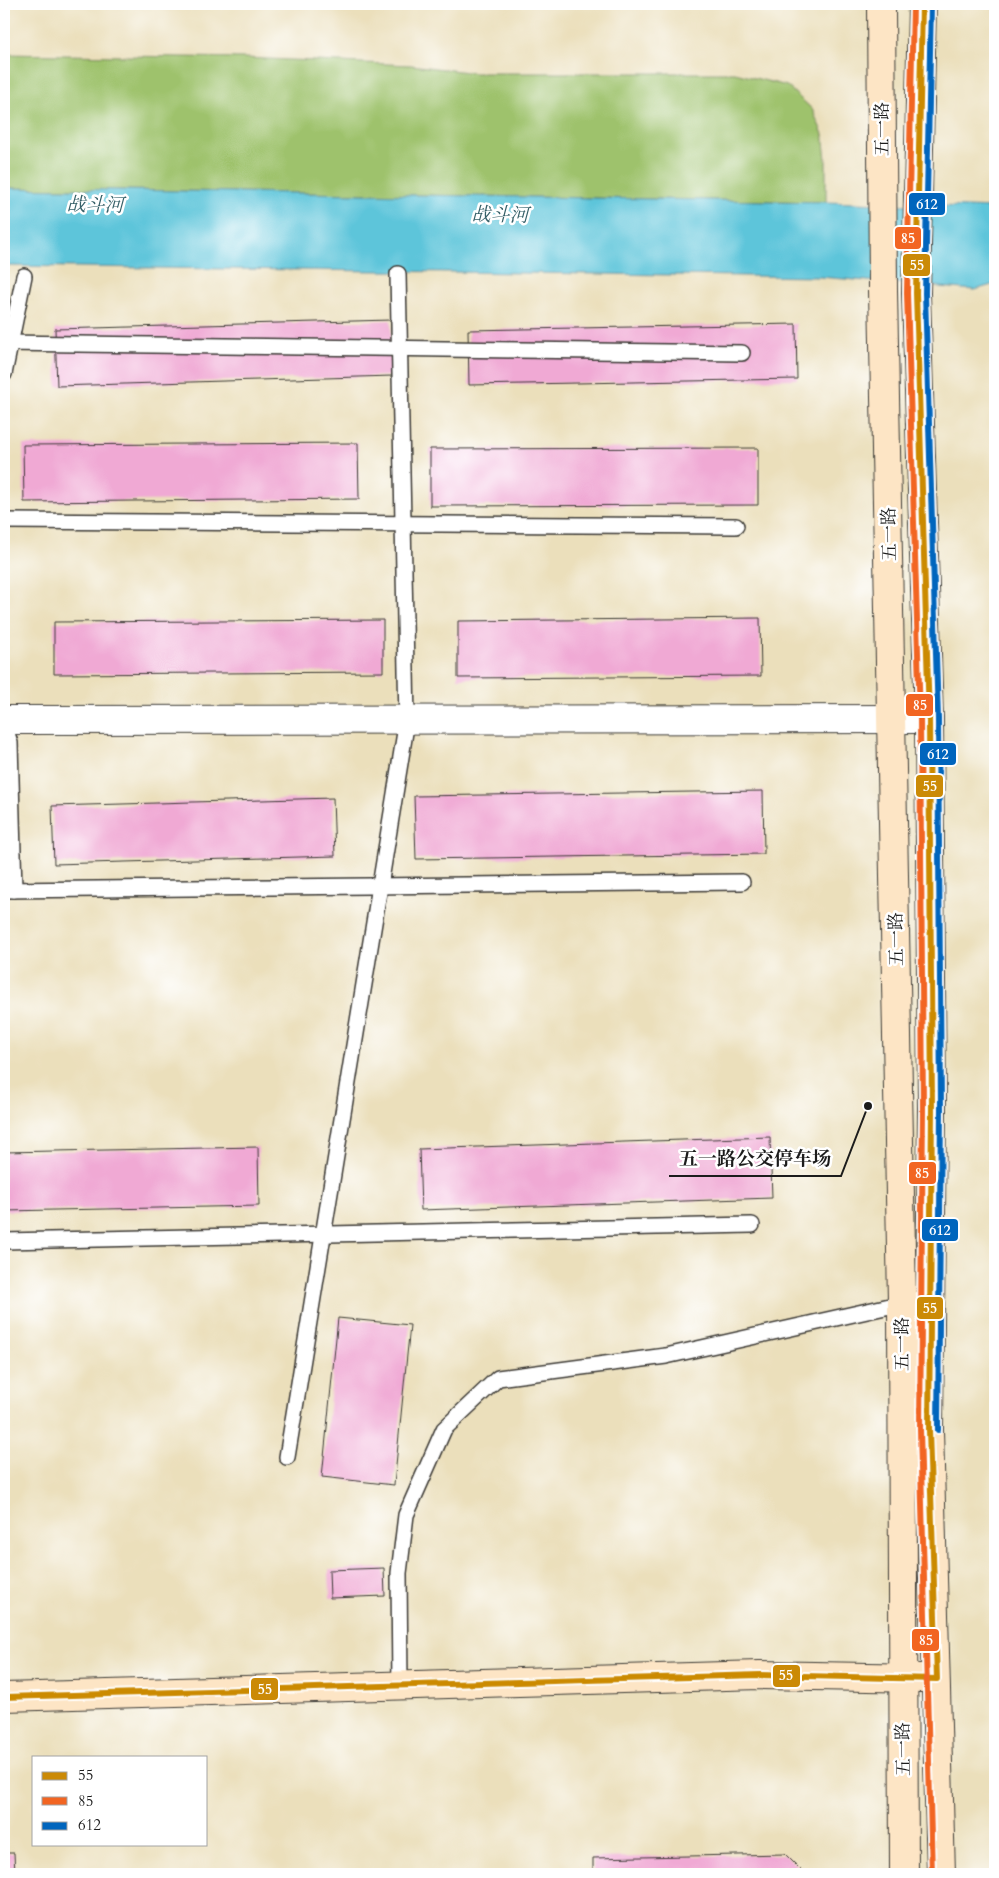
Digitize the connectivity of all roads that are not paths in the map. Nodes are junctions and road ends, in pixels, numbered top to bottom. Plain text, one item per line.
1 (881, 4) edge
2 (922, 4) edge
3 (398, 274) dead end
4 (24, 276) dead end
5 (7, 343) edge
6 (399, 350) junction
7 (742, 353) dead end
8 (4, 374) edge
9 (4, 521) edge
10 (403, 524) junction
11 (736, 526) dead end
12 (929, 719) junction
13 (4, 720) edge
14 (407, 720) junction
15 (4, 724) edge
16 (742, 882) dead end
17 (381, 885) junction
18 (9, 890) edge
19 (752, 1225) dead end
20 (323, 1235) junction
21 (4, 1241) edge
22 (930, 1297) junction
23 (287, 1457) dead end
24 (902, 1678) junction
25 (937, 1679) junction
26 (400, 1687) junction
27 (4, 1697) edge
28 (904, 1874) edge
29 (941, 1874) edge

1 - 24 main road, 五一路
2 - 12 main road, 五一路
3 - 6 lane
4 - 5 lane
5 - 6 lane
5 - 8 lane
6 - 7 lane
6 - 10 lane
9 - 10 lane
10 - 11 lane
10 - 14 lane
12 - 14 street
12 - 22 main road, 五一路
13 - 14 street
14 - 17 lane
15 - 18 lane
16 - 17 lane
17 - 18 lane
17 - 20 lane
19 - 20 lane
20 - 21 lane
20 - 23 lane
22 - 25 main road, 五一路
22 - 26 lane
24 - 25 main road
24 - 26 main road
24 - 28 main road, 五一路
25 - 29 main road, 五一路
26 - 27 main road

